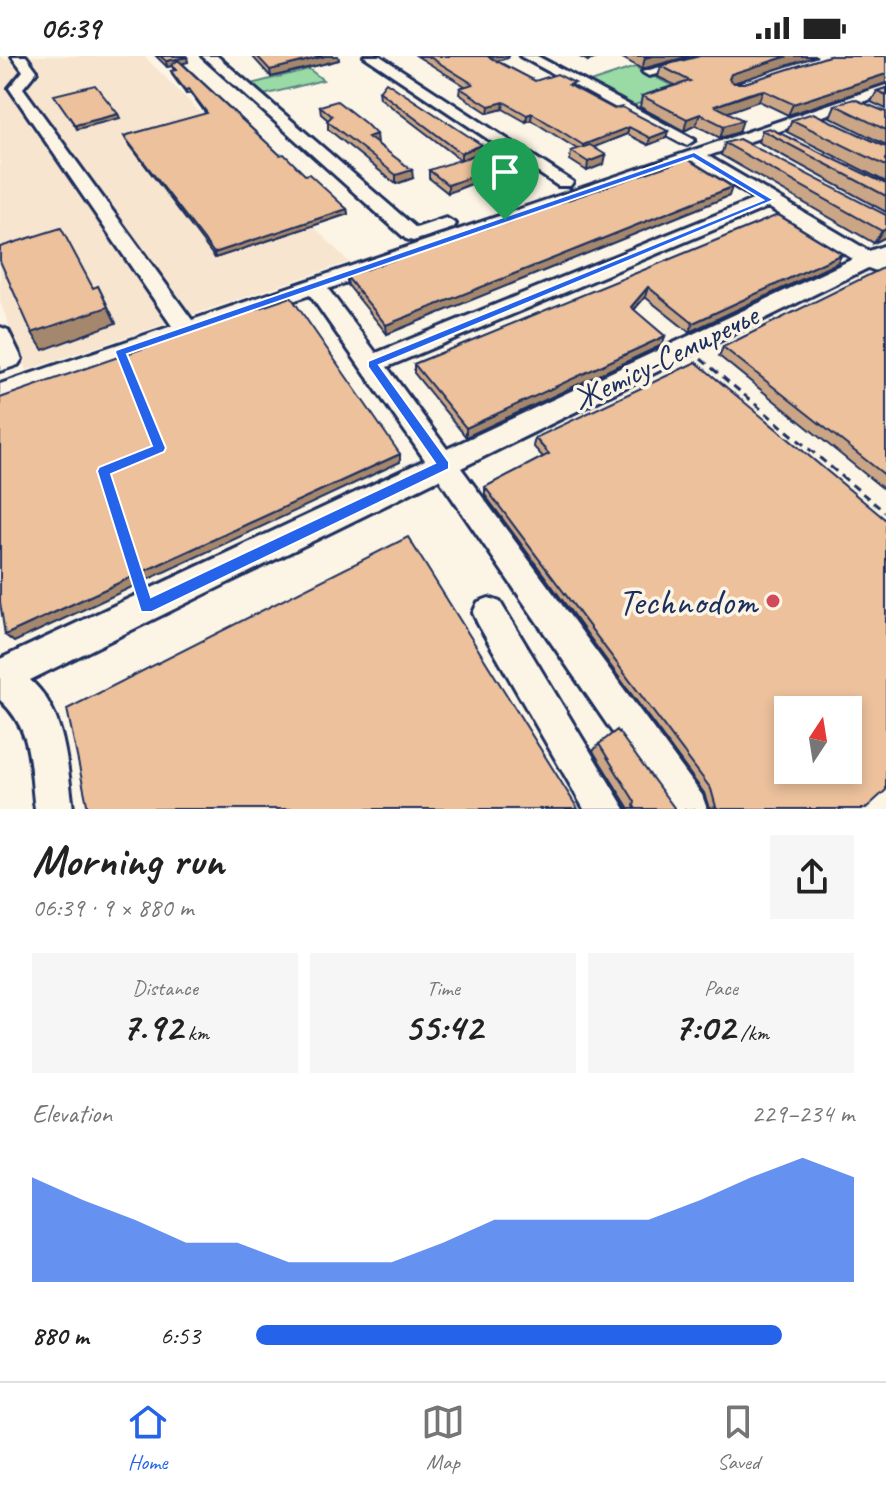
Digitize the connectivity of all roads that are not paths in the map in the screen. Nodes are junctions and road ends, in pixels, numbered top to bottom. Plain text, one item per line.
1 (19, 56) edge
2 (209, 56) edge
3 (371, 56) edge
4 (527, 56) edge
5 (719, 56) edge
6 (649, 72) dead end
7 (886, 89) edge
8 (849, 101) junction
9 (874, 113) edge
10 (809, 116) junction
11 (835, 128) edge
12 (767, 131) junction
13 (737, 141) junction
14 (794, 144) edge
15 (691, 148) junction
16 (764, 156) edge
17 (564, 182) junction
18 (770, 200) junction
19 (880, 260) edge
20 (315, 286) junction
21 (189, 329) junction
22 (0, 335) edge
23 (0, 363) edge
24 (372, 364) junction
25 (0, 393) edge
26 (444, 465) junction
27 (489, 613) dead end
28 (1, 673) edge
29 (54, 809) edge
30 (606, 809) edge
31 (688, 809) edge

1 - 21 street
2 - 17 street
3 - 17 street
4 - 15 street
5 - 6 street
7 - 8 street
8 - 9 street
8 - 10 street
10 - 11 street
10 - 12 street
12 - 13 street
12 - 14 street
13 - 15 street
13 - 16 street
15 - 17 street
15 - 18 street
15 - 20 street
18 - 19 street
18 - 24 street
19 - 26 street, Жетісу-Семиречье
20 - 21 street
20 - 24 street
21 - 25 street
22 - 23 street
24 - 26 street
26 - 28 street, Жетісу-Семиречье
26 - 31 street
27 - 30 street
28 - 29 street

